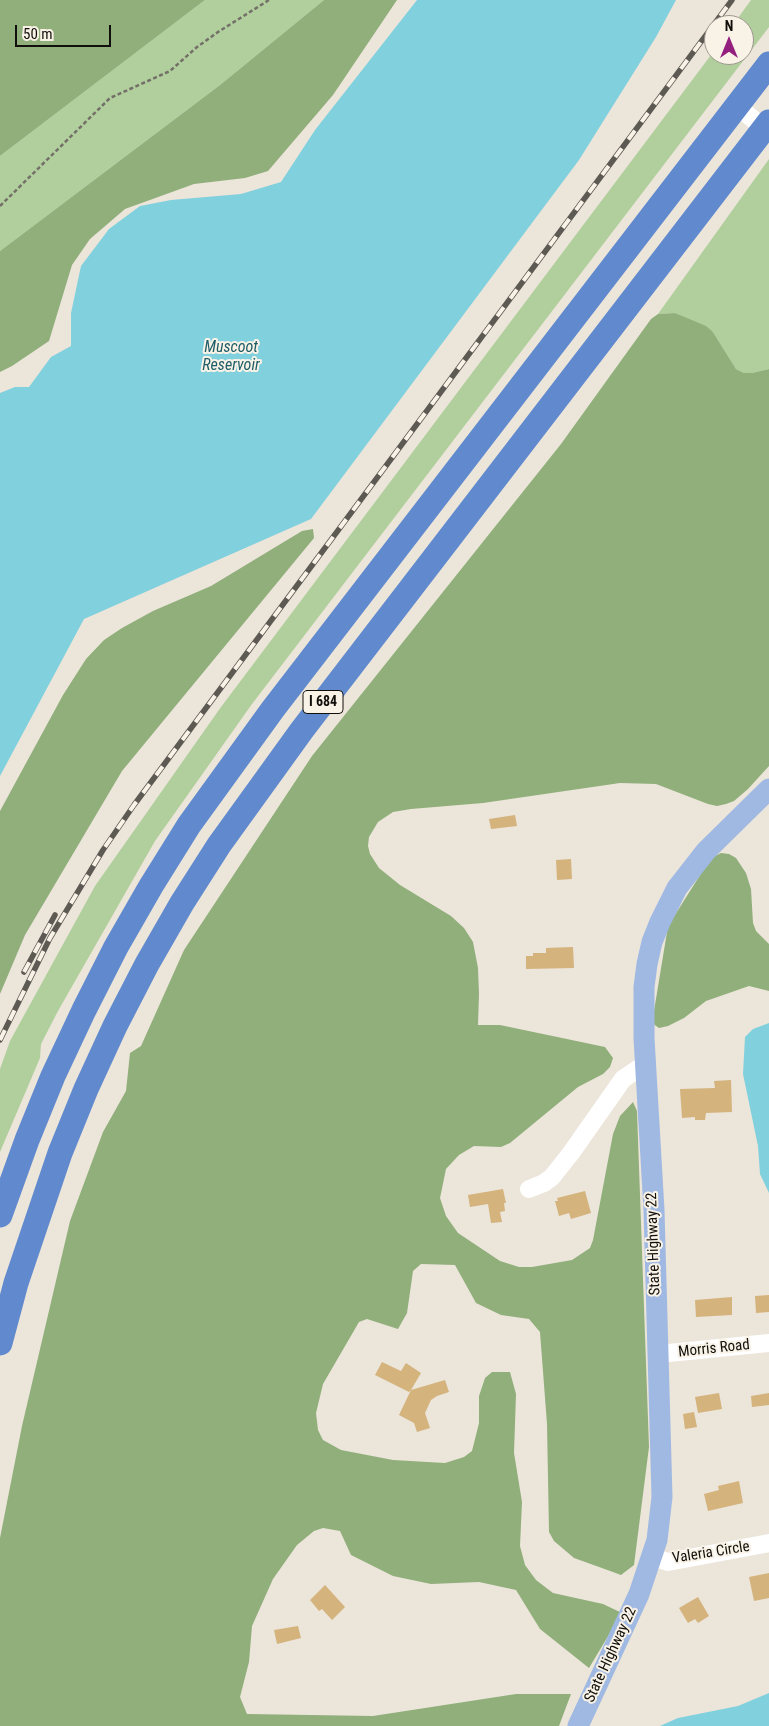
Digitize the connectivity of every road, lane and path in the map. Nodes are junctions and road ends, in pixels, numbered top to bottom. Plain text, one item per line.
1 (269, 0) edge
2 (769, 64) edge
3 (736, 106) junction
4 (767, 125) edge
5 (0, 206) edge
6 (766, 797) edge
7 (645, 1064) junction
8 (529, 1189) dead end
9 (0, 1215) edge
10 (0, 1343) edge
11 (769, 1343) edge
12 (659, 1354) junction
13 (769, 1543) edge
14 (652, 1557) junction
15 (578, 1726) edge

1 - 5 path
2 - 3 highway, I 684
3 - 4 street
3 - 9 highway, I 684
4 - 10 highway, I 684
6 - 7 main road, State Highway 22
7 - 8 street
7 - 12 main road, State Highway 22
11 - 12 street, Morris Road
12 - 14 main road, State Highway 22
13 - 14 street, Valeria Circle
14 - 15 main road, State Highway 22

